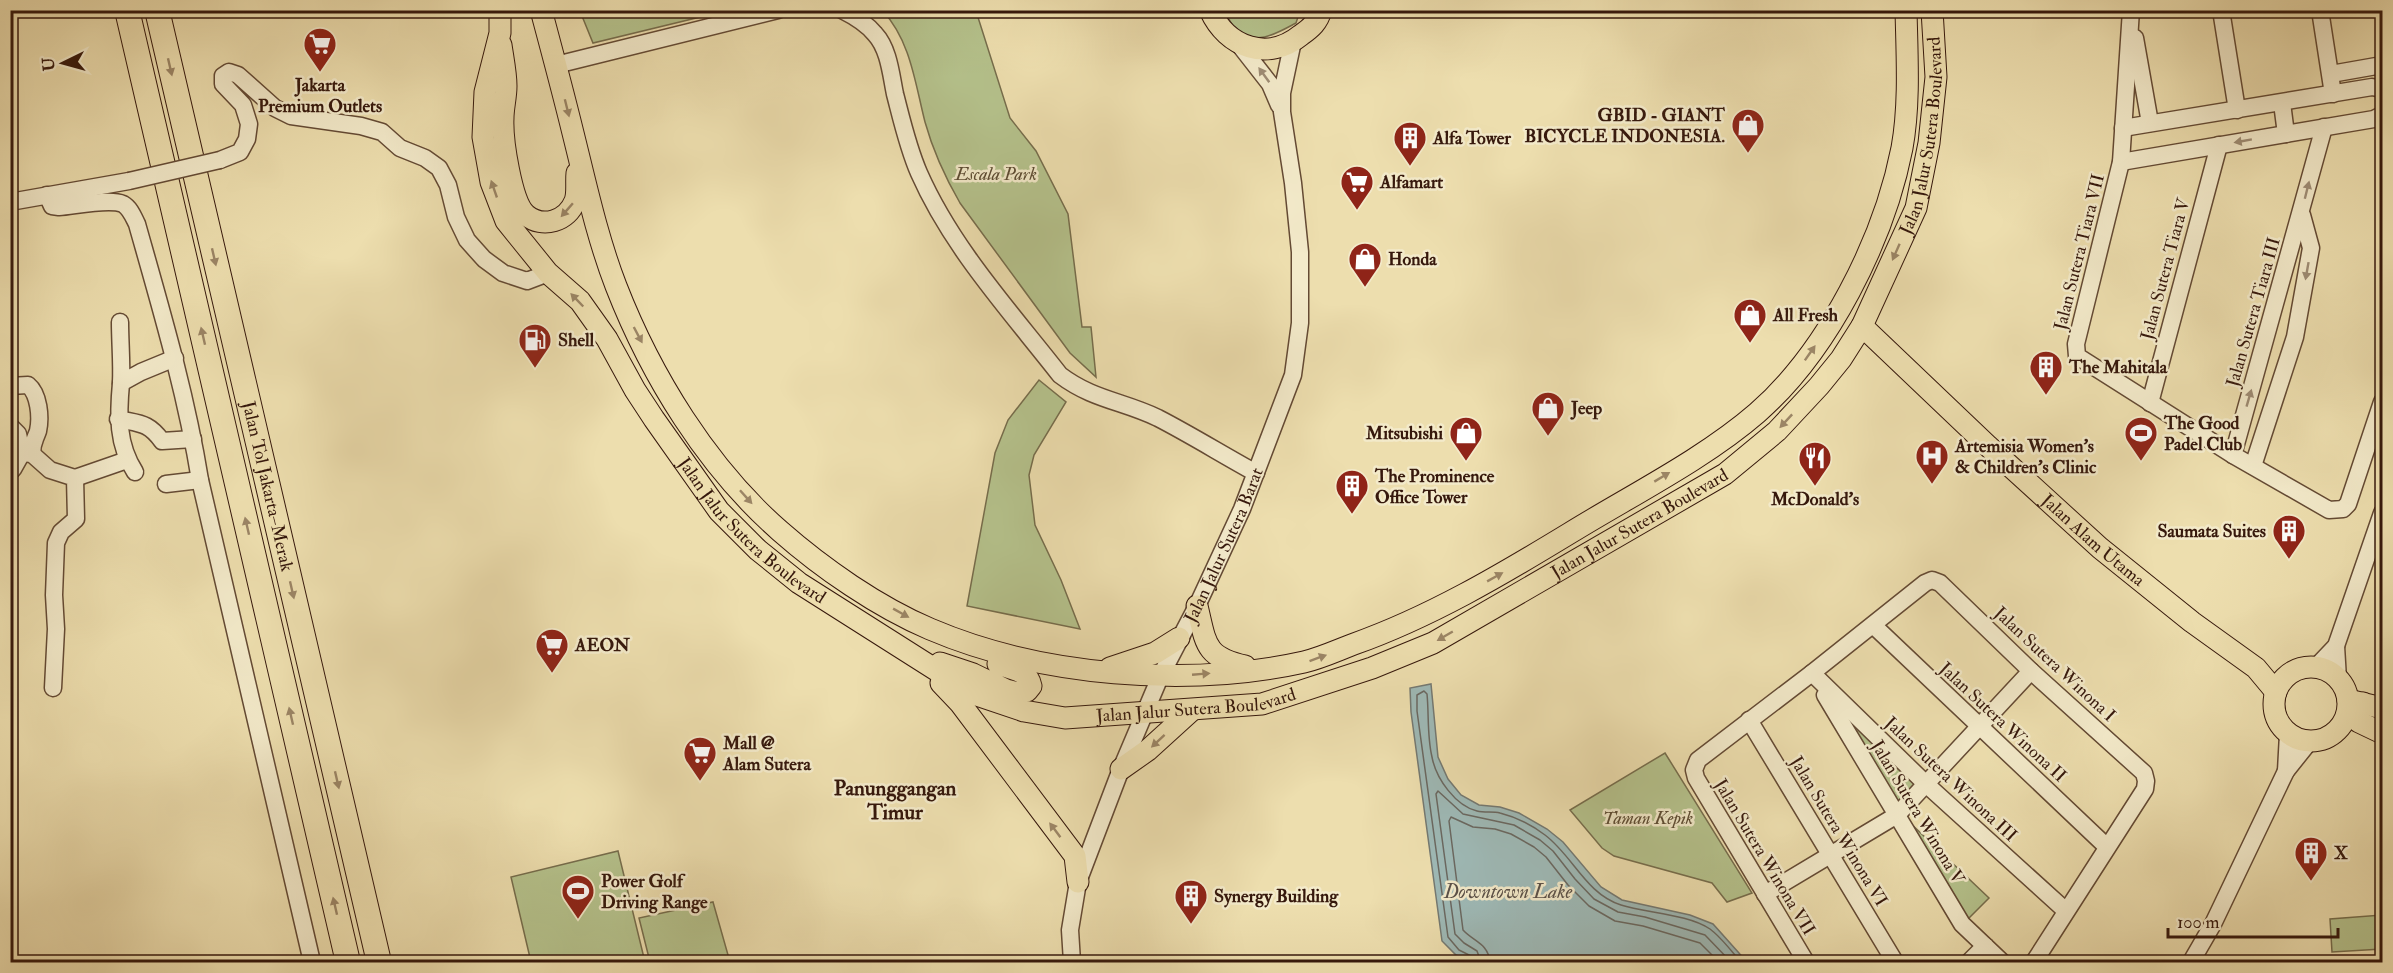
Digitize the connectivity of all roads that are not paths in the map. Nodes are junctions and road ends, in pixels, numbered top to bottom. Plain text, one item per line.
1 (127, 10) edge
2 (157, 10) edge
3 (500, 10) edge
4 (541, 10) edge
5 (778, 10) edge
6 (842, 10) edge
7 (1210, 10) edge
8 (1321, 10) edge
9 (1906, 10) edge
10 (1932, 10) edge
11 (2131, 10) edge
12 (2221, 10) edge
13 (2320, 10) edge
14 (500, 33) junction
15 (1293, 41) junction
16 (1238, 43) junction
17 (556, 65) junction
18 (2382, 65) edge
19 (2331, 74) junction
20 (2382, 89) edge
21 (2333, 94) junction
22 (2282, 103) junction
23 (2237, 110) junction
24 (1282, 112) junction
25 (2382, 115) edge
26 (2150, 123) junction
27 (2324, 127) junction
28 (2122, 128) junction
29 (2286, 134) junction
30 (2219, 145) junction
31 (578, 155) junction
32 (2121, 162) junction
33 (47, 195) junction
34 (10, 202) edge
35 (2301, 214) junction
36 (548, 273) junction
37 (120, 322) dead end
38 (1862, 326) junction
39 (175, 358) junction
40 (121, 383) junction
41 (10, 386) edge
42 (2382, 402) edge
43 (2150, 403) junction
44 (118, 419) junction
45 (10, 426) edge
46 (193, 439) junction
47 (27, 453) junction
48 (2233, 455) junction
49 (2253, 466) junction
50 (13, 469) dead end
51 (1256, 473) junction
52 (75, 478) junction
53 (200, 480) junction
54 (166, 484) dead end
55 (2382, 513) edge
56 (1197, 606) junction
57 (1873, 625) junction
58 (928, 628) junction
59 (1179, 639) junction
60 (2336, 646) junction
61 (914, 655) junction
62 (2256, 668) junction
63 (2316, 668) junction
64 (1260, 669) junction
65 (1101, 671) junction
66 (2031, 671) junction
67 (1812, 673) junction
68 (2291, 673) junction
69 (1160, 677) junction
70 (2338, 679) junction
71 (53, 688) dead end
72 (2276, 692) junction
73 (2364, 704) edge
74 (1192, 710) junction
75 (1146, 712) junction
76 (1749, 720) junction
77 (1980, 728) junction
78 (2338, 729) junction
79 (2382, 733) edge
80 (2288, 734) junction
81 (2310, 741) junction
82 (2382, 744) edge
83 (1121, 769) junction
84 (2286, 771) junction
85 (1927, 785) junction
86 (1897, 815) junction
87 (2107, 847) junction
88 (1830, 855) junction
89 (1078, 882) junction
90 (1765, 894) junction
91 (2066, 911) junction
92 (1985, 946) junction
93 (312, 963) edge
94 (348, 963) edge
95 (379, 963) edge
96 (1072, 963) edge
97 (1806, 963) edge
98 (1895, 963) edge
99 (1969, 963) edge
100 (2002, 963) edge
101 (2034, 963) edge
102 (2191, 963) edge

94 -> 1 highway, Jalan Tol Jakarta–Merak
2 -> 95 highway, Jalan Tol Jakarta–Merak
3 - 14 main road, Jalan Jalur Sutera Boulevard
4 - 17 main road, Jalan Jalur Sutera Boulevard
5 - 17 street
6 - 51 street
7 - 16 main road, Jalan Jalur Sutera Barat
8 - 15 main road
64 -> 9 main road, Jalan Jalur Sutera Boulevard
10 -> 38 main road, Jalan Jalur Sutera Boulevard
11 - 26 street
11 - 28 street, Jalan Sutera Tiara VII
12 - 23 street
13 - 19 street
31 -> 14 main road
36 -> 14 main road, Jalan Jalur Sutera Boulevard
15 - 16 main road
15 - 24 street, Jalan Jalur Sutera Barat
24 -> 16 street, Jalan Jalur Sutera Barat
17 -> 31 main road, Jalan Jalur Sutera Boulevard
18 - 19 street
19 - 21 street
20 - 21 street
21 - 22 street
22 - 23 street
22 - 29 street
23 - 26 street
24 - 51 street, Jalan Jalur Sutera Barat
25 - 27 street
26 - 28 street
27 - 29 street
35 -> 27 street, Jalan Sutera Tiara III
28 - 32 street, Jalan Sutera Tiara VII
29 -> 30 street
30 - 32 street
30 - 43 street, Jalan Sutera Tiara V
31 -> 58 main road, Jalan Jalur Sutera Boulevard
32 - 43 street, Jalan Sutera Tiara VII
33 - 34 street
33 - 36 street, bridge
33 - 39 street
48 -> 35 street, Jalan Sutera Tiara III
35 -> 49 street, Jalan Sutera Tiara III
61 -> 36 main road, Jalan Jalur Sutera Boulevard
37 - 40 street
38 - 62 main road, Jalan Alam Utama
38 -> 74 main road, Jalan Jalur Sutera Boulevard
39 - 40 street
39 - 46 street
40 - 44 street
41 - 47 street
42 - 49 street
43 - 48 street
44 - 46 street
44 - 52 street
45 - 47 street
46 - 53 street
47 - 50 street
47 - 52 street
48 - 49 street
51 - 56 street, Jalan Jalur Sutera Barat
52 - 71 street
53 - 54 street
53 - 93 street
55 - 60 street
56 - 59 street, Jalan Jalur Sutera Barat
56 - 64 main road
57 - 66 street, Jalan Sutera Winona I
57 - 67 street
57 - 77 street, Jalan Sutera Winona II
58 - 61 main road
58 - 65 main road, Jalan Jalur Sutera Boulevard
59 - 65 main road
59 - 69 street, Jalan Jalur Sutera Barat
60 - 63 street
60 - 70 street
61 - 75 main road, Jalan Jalur Sutera Boulevard
89 -> 61 main road
62 - 68 main road, Jalan Alam Utama
62 - 72 main road, Jalan Alam Utama
63 - 68 main road
63 - 70 main road
69 -> 64 main road, Jalan Jalur Sutera Boulevard
65 - 69 main road, Jalan Jalur Sutera Boulevard
66 - 77 street
66 - 87 street, Jalan Sutera Winona I
67 - 76 street
67 - 85 street, Jalan Sutera Winona III
67 - 86 street, Jalan Sutera Winona V
68 - 72 main road
69 - 75 street, Jalan Jalur Sutera Barat
70 - 73 main road
72 - 80 main road
73 - 78 main road
73 - 79 main road
74 - 75 main road, Jalan Jalur Sutera Boulevard
74 -> 83 main road
75 - 83 street, Jalan Jalur Sutera Barat
76 - 88 street, Jalan Sutera Winona VI
76 - 90 street, Jalan Sutera Winona VII
77 - 85 street
77 - 87 street, Jalan Sutera Winona II
78 - 81 main road
78 - 82 main road
80 - 81 main road
80 - 84 street
81 - 84 street
83 - 89 street, Jalan Jalur Sutera Barat
84 - 102 street
85 - 86 street
85 - 91 street, Jalan Sutera Winona III
86 - 88 street
86 - 92 street, Jalan Sutera Winona V
87 - 91 street
88 - 90 street
88 - 98 street, Jalan Sutera Winona VI
89 - 96 street, Jalan Jalur Sutera Barat
90 - 97 street, Jalan Sutera Winona VII
91 - 101 street
92 - 99 street
92 - 100 street, Jalan Sutera Winona V

